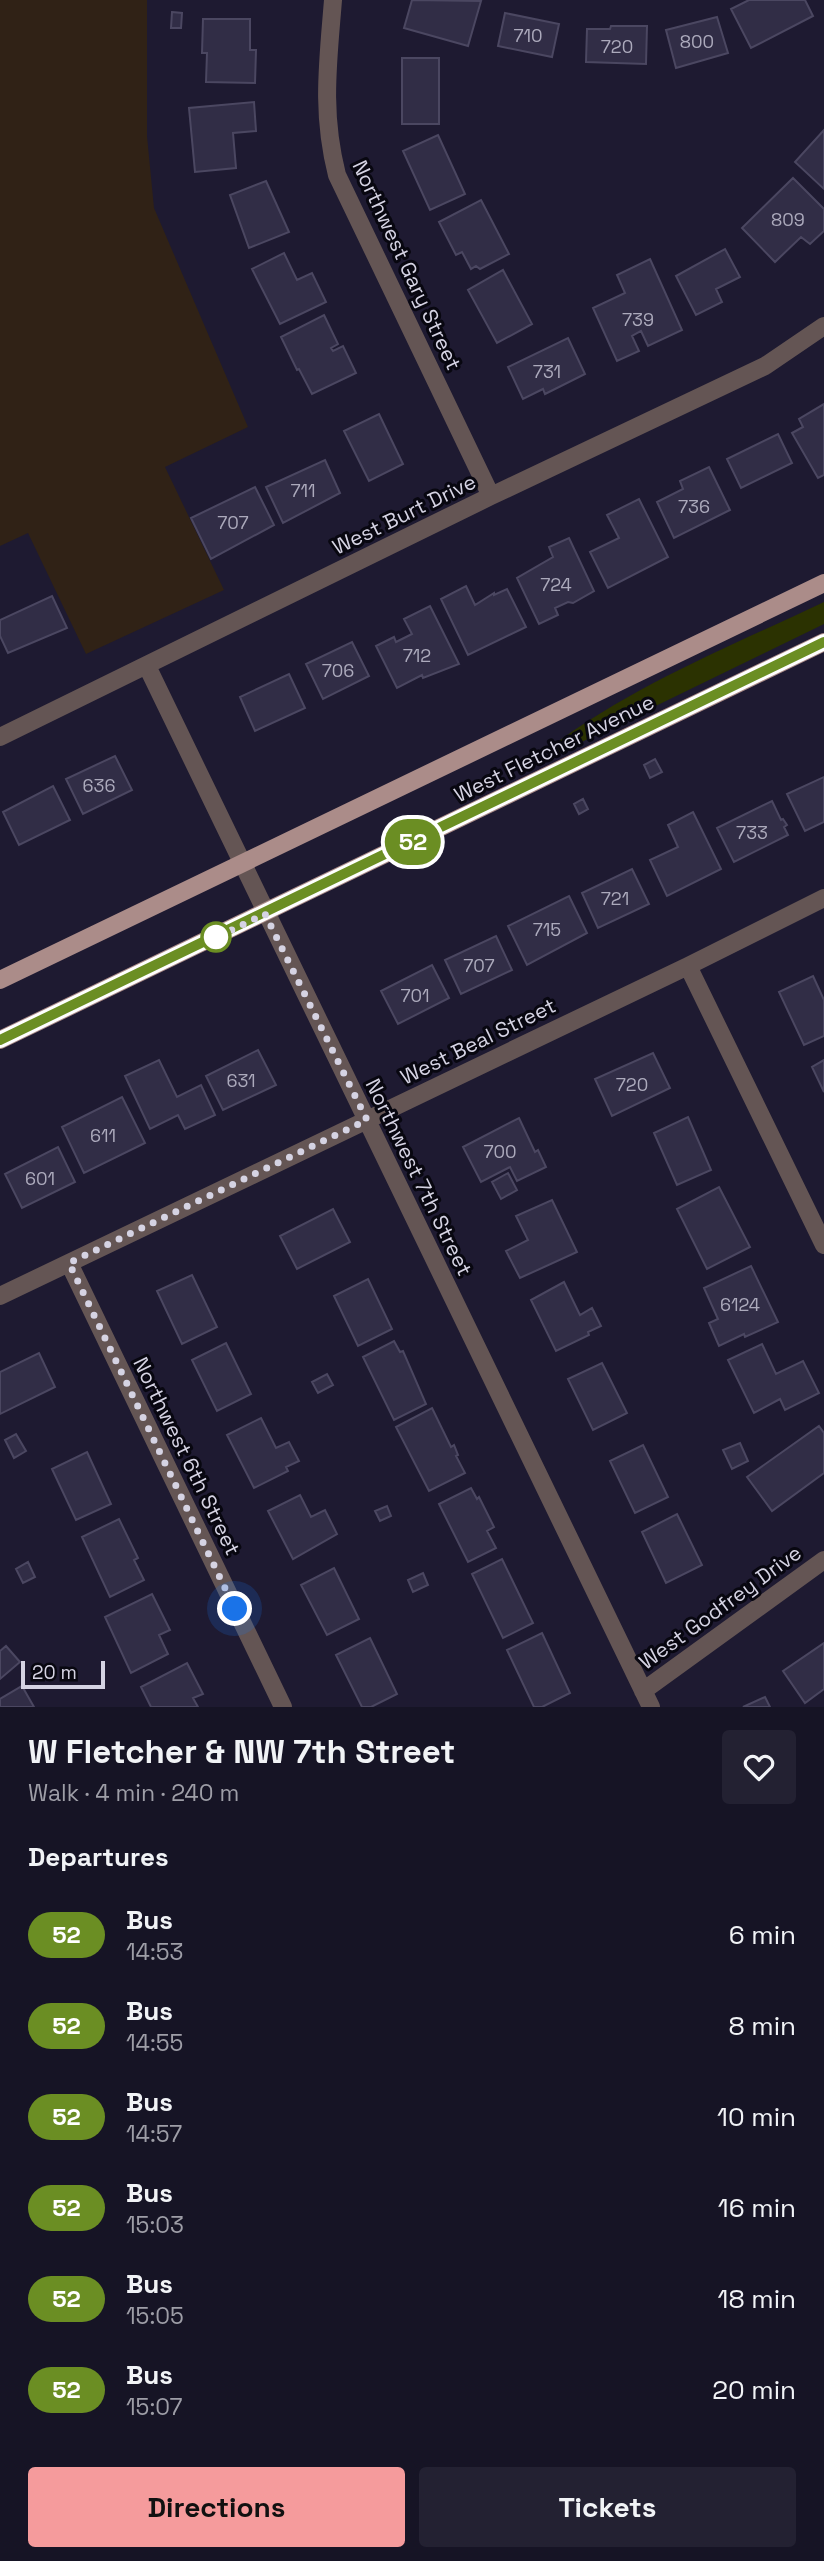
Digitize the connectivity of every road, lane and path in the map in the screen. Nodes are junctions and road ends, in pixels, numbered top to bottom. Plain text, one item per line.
1 (333, 0) edge
2 (824, 326) edge
3 (491, 496) junction
4 (824, 583) edge
5 (824, 642) edge
6 (147, 667) junction
7 (0, 737) edge
8 (241, 865) junction
9 (824, 898) edge
10 (265, 914) junction
11 (688, 966) junction
12 (0, 980) edge
13 (0, 1040) edge
14 (367, 1120) junction
15 (824, 1245) edge
16 (69, 1263) junction
17 (0, 1296) edge
18 (824, 1560) edge
19 (647, 1699) edge
20 (283, 1707) edge

1 - 3 street, Northwest Gary Street
2 - 3 street, West Burt Drive
3 - 6 street, West Burt Drive
4 - 8 main road, West Fletcher Avenue
5 - 10 main road, West Fletcher Avenue
6 - 7 street, West Burt Drive
6 - 8 street, Northwest 7th Street
8 - 10 street, Northwest 7th Street
8 - 12 main road, West Fletcher Avenue
9 - 11 street, West Beal Street
10 - 13 main road, West Fletcher Avenue
10 - 14 street, Northwest 7th Street
11 - 14 street, West Beal Street
11 - 15 street
14 - 16 street, West Beal Street
14 - 19 street, Northwest 7th Street
16 - 17 street, West Beal Street
16 - 20 street, Northwest 6th Street
18 - 19 street, West Godfrey Drive

